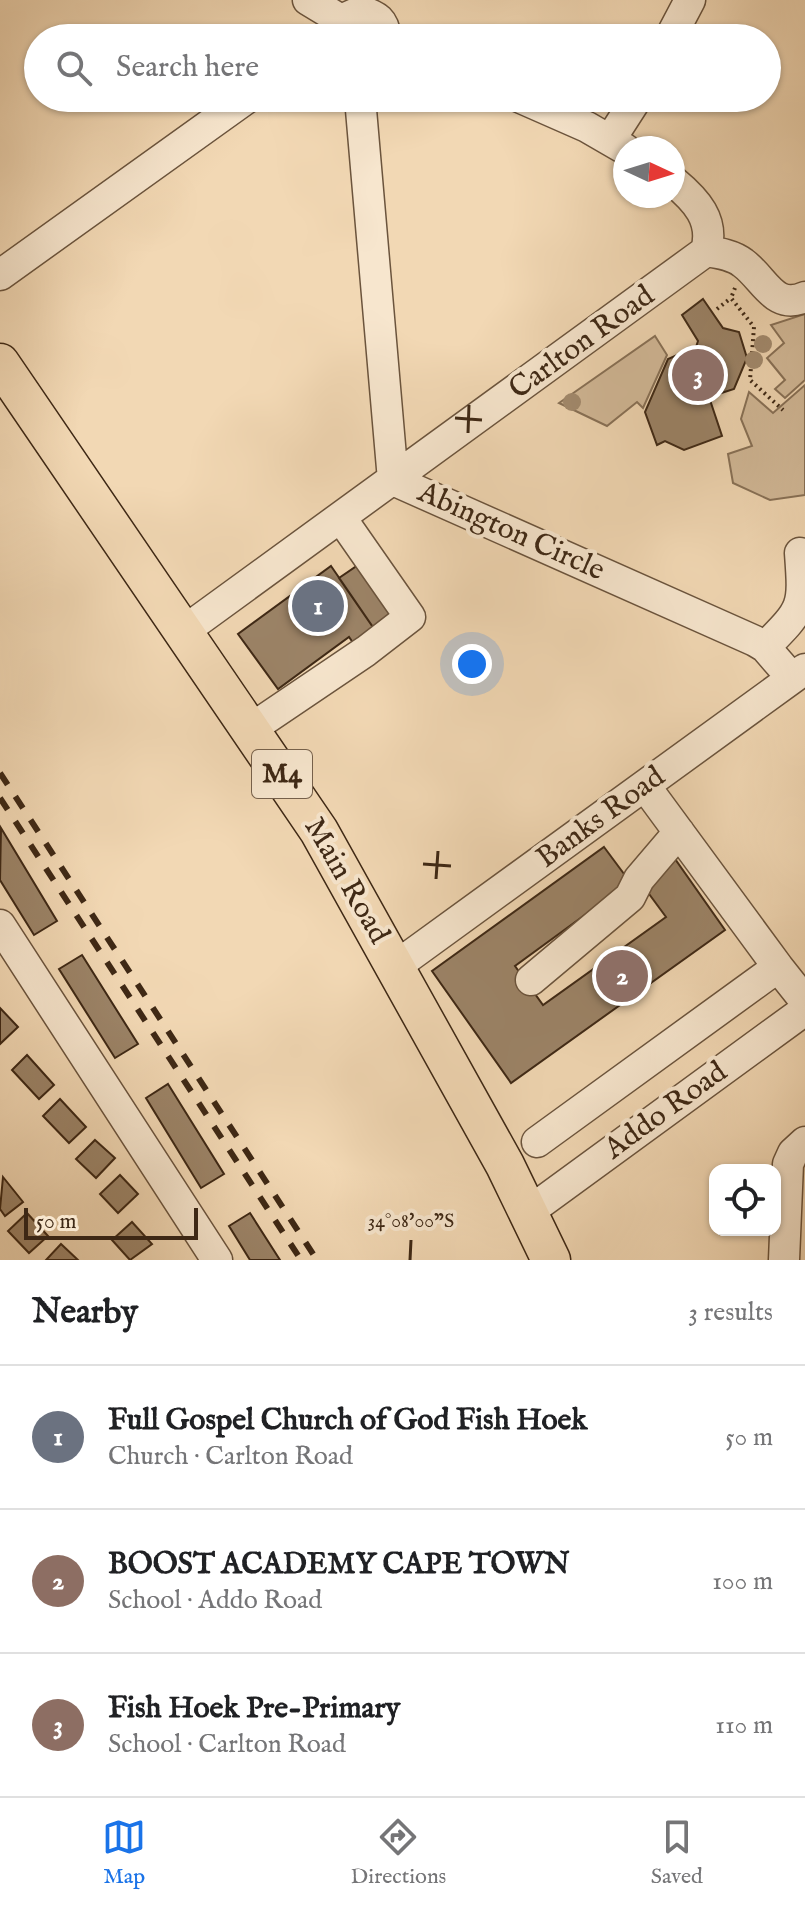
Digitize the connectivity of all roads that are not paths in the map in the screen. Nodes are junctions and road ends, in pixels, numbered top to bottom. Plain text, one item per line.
1 (308, 0) edge
2 (690, 0) edge
3 (384, 18) edge
4 (333, 24) edge
5 (344, 24) edge
6 (677, 24) edge
7 (227, 112) edge
8 (361, 112) edge
9 (550, 112) edge
10 (631, 112) edge
11 (620, 136) edge
12 (613, 142) edge
13 (685, 193) edge
14 (706, 251) junction
15 (0, 275) edge
16 (805, 297) edge
17 (0, 363) edge
18 (393, 480) junction
19 (341, 518) junction
20 (800, 553) dead end
21 (184, 631) junction
22 (765, 647) junction
23 (799, 673) edge
24 (252, 728) junction
25 (645, 786) junction
26 (679, 832) junction
27 (0, 925) edge
28 (396, 966) junction
29 (778, 967) junction
30 (531, 980) dead end
31 (805, 1001) edge
32 (805, 1010) edge
33 (537, 1142) dead end
34 (805, 1142) edge
35 (527, 1213) junction
36 (217, 1260) edge
37 (551, 1260) edge
38 (784, 1260) edge

1 - 4 street
2 - 6 street
3 - 5 street
7 - 15 street
8 - 18 street, Abington Circle
9 - 12 street
10 - 11 street
13 - 14 street
14 - 16 street
14 - 18 street, Carlton Road
17 - 21 main road, Main Road / M4
18 - 19 street, Carlton Road
18 - 22 street, Abington Circle
19 - 21 street, Carlton Road
19 - 24 street
20 - 22 street
21 - 24 main road, Main Road / M4
22 - 23 street, Abington Circle
23 - 25 street, Banks Road
24 - 28 main road, Main Road / M4
25 - 26 street
25 - 28 street, Banks Road
26 - 29 street
26 - 30 street
27 - 36 street
28 - 35 main road, Main Road / M4
29 - 31 street
29 - 33 street
32 - 35 street, Addo Road
34 - 38 street
35 - 37 main road, Main Road / M4

